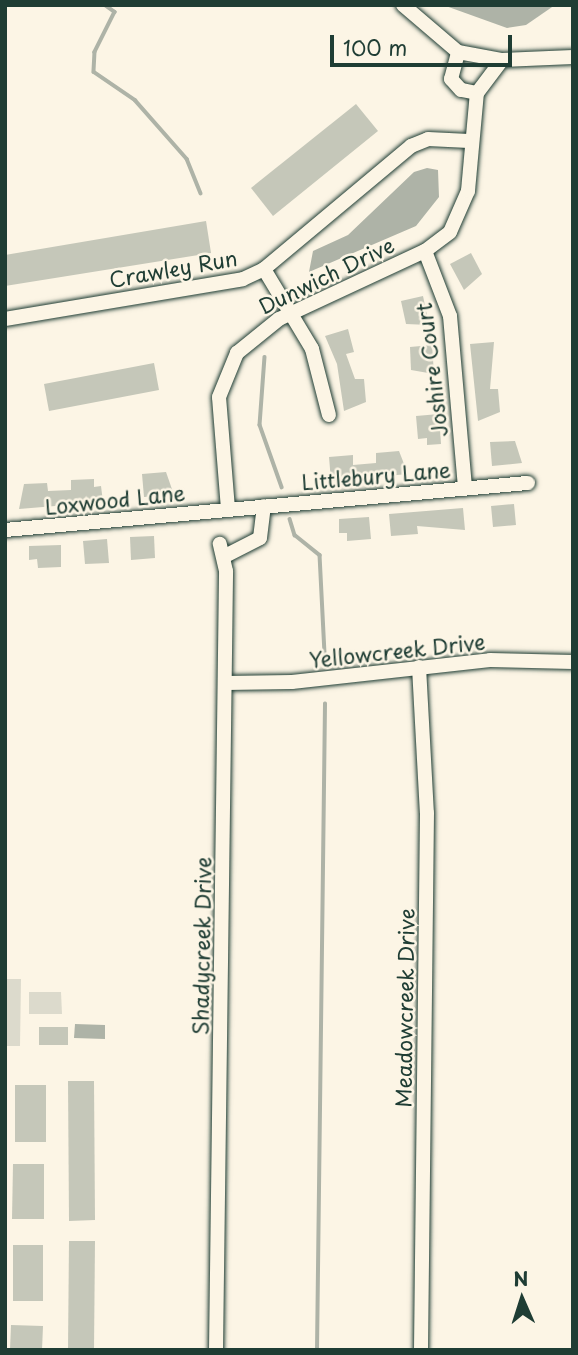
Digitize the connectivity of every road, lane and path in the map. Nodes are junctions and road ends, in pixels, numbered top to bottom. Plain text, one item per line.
1 (402, 5) edge
2 (458, 52) junction
3 (573, 57) edge
4 (502, 60) junction
5 (477, 93) junction
6 (469, 141) junction
7 (425, 251) junction
8 (264, 269) junction
9 (290, 314) junction
10 (5, 319) edge
11 (330, 415) dead end
12 (528, 483) dead end
13 (465, 488) junction
14 (264, 506) junction
15 (228, 509) junction
16 (5, 530) edge
17 (573, 662) edge
18 (418, 667) junction
19 (226, 683) junction
20 (216, 1350) edge
21 (421, 1350) edge

1 - 2 street
2 - 4 street
2 - 5 street
3 - 4 street
4 - 5 street
5 - 6 street, Dunwich Drive
6 - 7 street, Dunwich Drive
6 - 8 street, Crawley Run
7 - 9 street, Dunwich Drive
7 - 13 street, Joshire Court
8 - 9 street
8 - 10 street, Crawley Run
9 - 11 street
9 - 15 street, Dunwich Drive
12 - 13 street, Littlebury Lane
13 - 14 street, Littlebury Lane
14 - 15 street, Littlebury Lane
14 - 19 street, Shadycreek Drive
15 - 16 street, Loxwood Lane
17 - 18 street, Yellowcreek Drive
18 - 19 street, Yellowcreek Drive
18 - 21 street, Meadowcreek Drive
19 - 20 street, Shadycreek Drive

